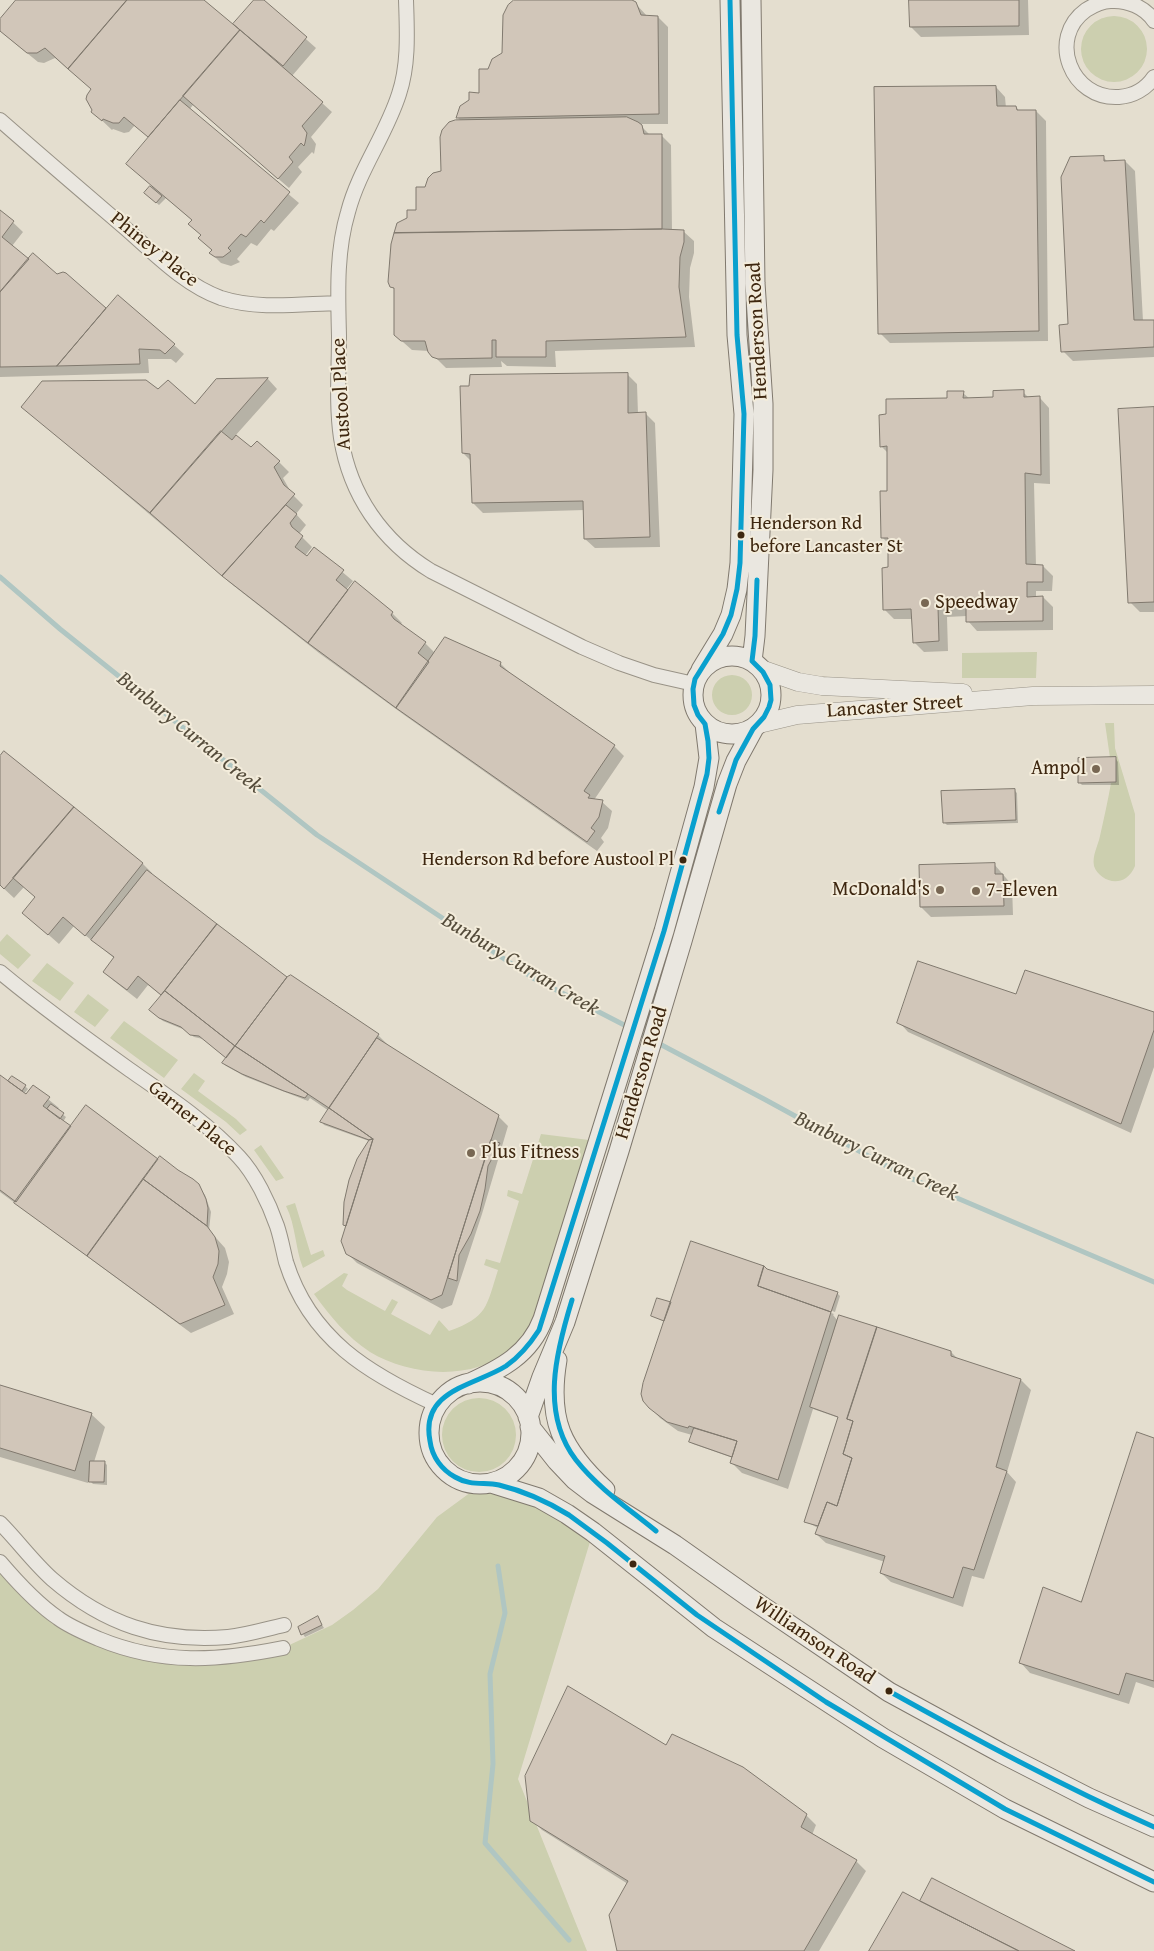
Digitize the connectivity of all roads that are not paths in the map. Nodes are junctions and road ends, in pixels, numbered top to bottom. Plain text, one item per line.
1 (406, 0) edge
2 (730, 0) edge
3 (751, 0) edge
4 (1154, 21) edge
5 (1154, 77) edge
6 (0, 120) edge
7 (338, 302) junction
8 (756, 665) junction
9 (697, 677) junction
10 (1154, 694) edge
11 (1033, 696) junction
12 (705, 724) junction
13 (756, 726) junction
14 (0, 972) edge
15 (565, 1322) junction
16 (468, 1384) junction
17 (437, 1405) junction
18 (529, 1422) junction
19 (491, 1483) junction
20 (0, 1523) edge
21 (675, 1546) junction
22 (0, 1562) edge
23 (284, 1624) dead end
24 (283, 1648) dead end
25 (1154, 1827) edge
26 (1154, 1882) edge

1 - 7 street, Austool Place
2 - 9 main road, Henderson Road
3 - 8 main road, Henderson Road
4 - 5 street
6 - 7 street, Phiney Place
7 - 9 street, Austool Place
8 - 9 main road
8 - 11 street, Lancaster Street
8 - 13 main road
9 - 12 main road
10 - 11 street, Lancaster Street
11 - 13 street, Lancaster Street
12 - 13 main road
12 - 16 main road, Henderson Road
13 - 15 main road, Henderson Road
14 - 17 street, Garner Place
15 - 18 main road, Henderson Road
15 - 21 main road
16 - 17 main road
16 - 18 main road
17 - 19 main road
18 - 19 main road
18 - 21 main road, Williamson Road
19 - 26 main road
20 - 23 street
21 - 25 main road, Williamson Road
22 - 24 street

